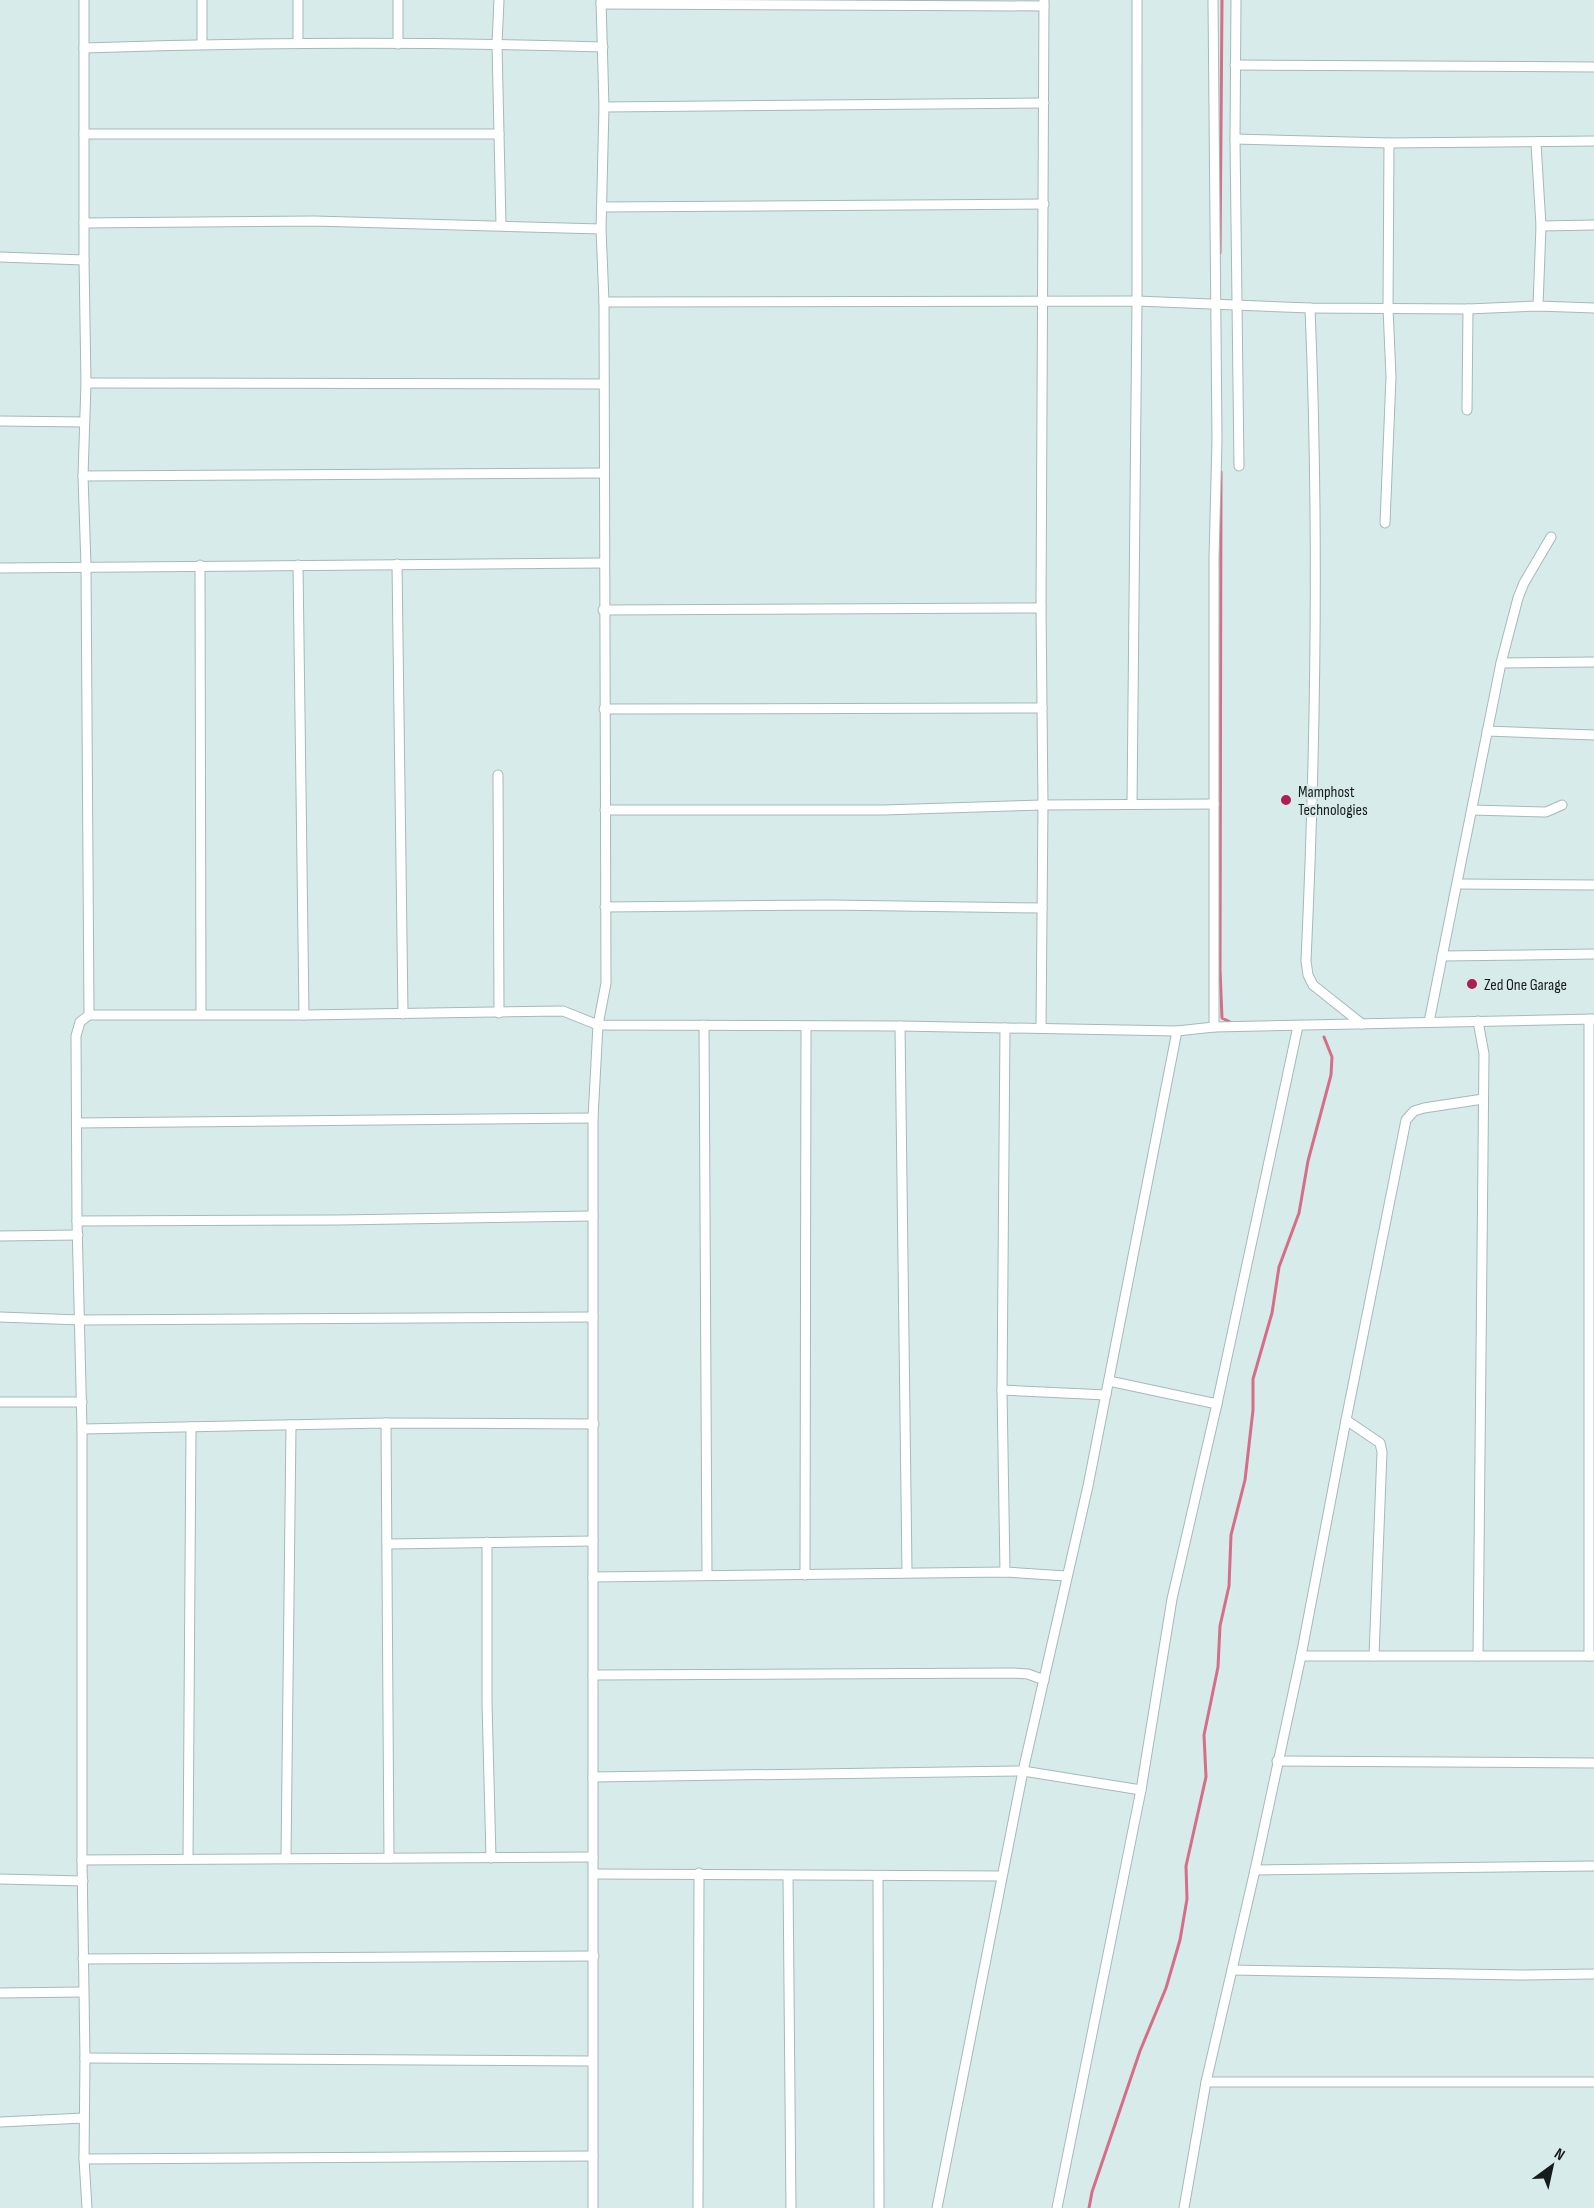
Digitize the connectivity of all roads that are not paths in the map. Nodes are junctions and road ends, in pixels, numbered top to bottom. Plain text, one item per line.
1 (84, 0) edge
2 (202, 0) edge
3 (298, 0) edge
4 (399, 0) edge
5 (499, 0) edge
6 (1137, 0) edge
7 (1212, 0) edge
8 (1236, 0) edge
9 (601, 2) edge
10 (1044, 3) edge
11 (298, 43) junction
12 (202, 44) junction
13 (398, 44) junction
14 (497, 44) junction
15 (603, 47) junction
16 (84, 48) junction
17 (1235, 65) junction
18 (1594, 67) edge
19 (1044, 103) junction
20 (604, 107) junction
21 (84, 134) junction
22 (500, 134) junction
23 (1235, 139) junction
24 (1594, 141) edge
25 (1389, 143) junction
26 (1536, 143) junction
27 (1044, 204) junction
28 (602, 207) junction
29 (84, 223) junction
30 (501, 225) junction
31 (1594, 225) edge
32 (1541, 226) junction
33 (601, 229) junction
34 (0, 257) edge
35 (84, 260) junction
36 (1137, 301) junction
37 (603, 302) junction
38 (1042, 302) junction
39 (1216, 304) junction
40 (1237, 305) junction
41 (1538, 306) junction
42 (1310, 308) junction
43 (1388, 308) junction
44 (1594, 308) edge
45 (1468, 309) junction
46 (86, 383) junction
47 (603, 384) junction
48 (1467, 410) dead end
49 (0, 421) edge
50 (84, 422) junction
51 (1239, 466) dead end
52 (604, 473) junction
53 (82, 476) junction
54 (1385, 523) dead end
55 (1551, 537) dead end
56 (604, 563) junction
57 (397, 564) junction
58 (298, 565) junction
59 (86, 566) junction
60 (200, 566) junction
61 (0, 568) edge
62 (1041, 609) junction
63 (603, 610) junction
64 (1501, 663) junction
65 (1594, 663) edge
66 (1042, 708) junction
67 (604, 710) junction
68 (1487, 731) junction
69 (1594, 735) edge
70 (498, 775) dead end
71 (1132, 804) junction
72 (1214, 804) junction
73 (1043, 805) junction
74 (1562, 805) dead end
75 (605, 810) junction
76 (1472, 810) junction
77 (1458, 884) junction
78 (1594, 885) edge
79 (605, 907) junction
80 (1042, 908) junction
81 (1594, 954) edge
82 (1442, 956) junction
83 (499, 1013) junction
84 (201, 1014) junction
85 (403, 1014) junction
86 (89, 1015) junction
87 (304, 1015) junction
88 (1592, 1019) edge
89 (1478, 1021) junction
90 (1429, 1022) junction
91 (1362, 1024) junction
92 (598, 1025) junction
93 (704, 1025) junction
94 (900, 1026) junction
95 (1298, 1026) junction
96 (806, 1027) junction
97 (1214, 1027) junction
98 (1005, 1028) junction
99 (1041, 1028) junction
100 (1177, 1031) junction
101 (1484, 1100) junction
102 (593, 1118) junction
103 (77, 1122) junction
104 (593, 1216) junction
105 (77, 1221) junction
106 (78, 1235) junction
107 (0, 1236) edge
108 (0, 1317) edge
109 (593, 1317) junction
110 (80, 1320) junction
111 (1109, 1381) junction
112 (1002, 1390) junction
113 (1106, 1395) junction
114 (0, 1402) edge
115 (81, 1402) junction
116 (1217, 1404) junction
117 (1346, 1420) junction
118 (386, 1423) junction
119 (594, 1424) junction
120 (291, 1425) junction
121 (190, 1427) junction
122 (82, 1429) junction
123 (593, 1541) junction
124 (487, 1542) junction
125 (388, 1544) junction
126 (907, 1572) junction
127 (1005, 1572) junction
128 (707, 1575) junction
129 (805, 1575) junction
130 (1066, 1576) junction
131 (593, 1577) junction
132 (1301, 1656) junction
133 (1374, 1656) junction
134 (1478, 1656) junction
135 (1591, 1656) edge
136 (593, 1675) junction
137 (1044, 1680) junction
138 (1277, 1761) junction
139 (1594, 1763) edge
140 (1023, 1771) junction
141 (592, 1777) junction
142 (1141, 1790) junction
143 (593, 1857) junction
144 (286, 1858) junction
145 (389, 1858) junction
146 (491, 1858) junction
147 (188, 1859) junction
148 (82, 1860) junction
149 (1594, 1866) edge
150 (1255, 1870) junction
151 (699, 1873) junction
152 (594, 1874) junction
153 (788, 1875) junction
154 (878, 1876) junction
155 (1001, 1876) junction
156 (0, 1879) edge
157 (83, 1881) junction
158 (594, 1956) junction
159 (83, 1959) junction
160 (1232, 1970) junction
161 (1594, 1974) edge
162 (84, 1992) junction
163 (0, 1993) edge
164 (85, 2058) junction
165 (592, 2061) junction
166 (1206, 2082) junction
167 (1594, 2082) edge
168 (84, 2118) junction
169 (0, 2122) edge
170 (593, 2156) junction
171 (84, 2159) junction
172 (87, 2208) edge
173 (592, 2208) edge
174 (698, 2208) edge
175 (791, 2208) edge
176 (879, 2208) edge
177 (936, 2208) edge
178 (1057, 2208) edge
179 (1184, 2208) edge

1 - 16 street
2 - 12 street
3 - 11 street
4 - 13 street
5 - 14 street
6 - 36 street
7 - 39 street
8 - 17 street
9 - 10 street
9 - 15 street
10 - 19 street
11 - 12 street
11 - 13 street
12 - 16 street
13 - 14 street
14 - 15 street
14 - 22 street
15 - 20 street
16 - 21 street
17 - 18 street
17 - 23 street
19 - 20 street
19 - 27 street
20 - 28 street
21 - 22 street
21 - 29 street
22 - 30 street
23 - 25 street
23 - 40 street
24 - 26 street
25 - 26 street
25 - 43 street
26 - 32 street
27 - 28 street
27 - 38 street
28 - 33 street
29 - 30 street
29 - 35 street
30 - 33 street
31 - 32 street
32 - 41 street
33 - 37 street
34 - 35 street
35 - 46 street
36 - 38 street
36 - 39 street
36 - 71 street
37 - 38 street
37 - 47 street
38 - 62 street
39 - 40 street
39 - 72 street
40 - 42 street
40 - 51 street
41 - 44 street
41 - 45 street
42 - 43 street
42 - 91 street
43 - 45 street
43 - 54 street
45 - 48 street
46 - 47 street
46 - 50 street
47 - 52 street
49 - 50 street
50 - 53 street
52 - 53 street
52 - 56 street
53 - 59 street
55 - 64 street
56 - 57 street
56 - 63 street
57 - 58 street
57 - 85 street
58 - 60 street
58 - 87 street
59 - 60 street
59 - 61 street
59 - 86 street
60 - 84 street
62 - 63 street
62 - 66 street
63 - 67 street
64 - 65 street
64 - 68 street
66 - 67 street
66 - 73 street
67 - 75 street
68 - 69 street
68 - 76 street
70 - 83 street
71 - 72 street
71 - 73 street
72 - 97 street
73 - 75 street
73 - 80 street
74 - 76 street
75 - 79 street
76 - 77 street
77 - 78 street
77 - 82 street
79 - 80 street
79 - 92 street
80 - 99 street
81 - 82 street
82 - 90 street
83 - 85 street
83 - 92 street
84 - 86 street
84 - 87 street
85 - 87 street
86 - 103 street
88 - 89 street
88 - 135 street
89 - 90 street
89 - 101 street
90 - 91 street
91 - 95 street
92 - 93 street
92 - 102 street
93 - 96 street
93 - 128 street
94 - 96 street
94 - 98 street
94 - 126 street
95 - 97 street
95 - 116 street
96 - 129 street
97 - 100 street
98 - 99 street
98 - 112 street
99 - 100 street
100 - 111 street
101 - 117 street
101 - 134 street
102 - 103 street
102 - 104 street
103 - 105 street
104 - 105 street
104 - 109 street
105 - 106 street
106 - 107 street
106 - 110 street
108 - 110 street
109 - 110 street
109 - 119 street
110 - 115 street
111 - 113 street
111 - 116 street
112 - 113 street
112 - 127 street
113 - 130 street
114 - 115 street
115 - 122 street
116 - 142 street
117 - 132 street
117 - 133 street
118 - 119 street
118 - 120 street
118 - 125 street
119 - 123 street
120 - 121 street
120 - 144 street
121 - 122 street
121 - 147 street
122 - 148 street
123 - 124 street
123 - 131 street
124 - 125 street
124 - 146 street
125 - 145 street
126 - 127 street
126 - 129 street
127 - 130 street
128 - 129 street
128 - 131 street
130 - 137 street
131 - 136 street
132 - 133 street
132 - 138 street
133 - 134 street
134 - 135 street
136 - 137 street
136 - 141 street
137 - 140 street
138 - 139 street
138 - 150 street
140 - 141 street
140 - 142 street
140 - 155 street
141 - 143 street
142 - 178 street
143 - 146 street
143 - 152 street
144 - 145 street
144 - 147 street
145 - 146 street
147 - 148 street
148 - 157 street
149 - 150 street
150 - 160 street
151 - 152 street
151 - 153 street
151 - 174 street
152 - 158 street
153 - 154 street
153 - 175 street
154 - 155 street
154 - 176 street
155 - 177 street
156 - 157 street
157 - 159 street
158 - 159 street
158 - 165 street
159 - 162 street
160 - 161 street
160 - 166 street
162 - 163 street
162 - 164 street
164 - 165 street
164 - 168 street
165 - 170 street
166 - 167 street
166 - 179 street
168 - 169 street
168 - 171 street
170 - 171 street
170 - 173 street
171 - 172 street

